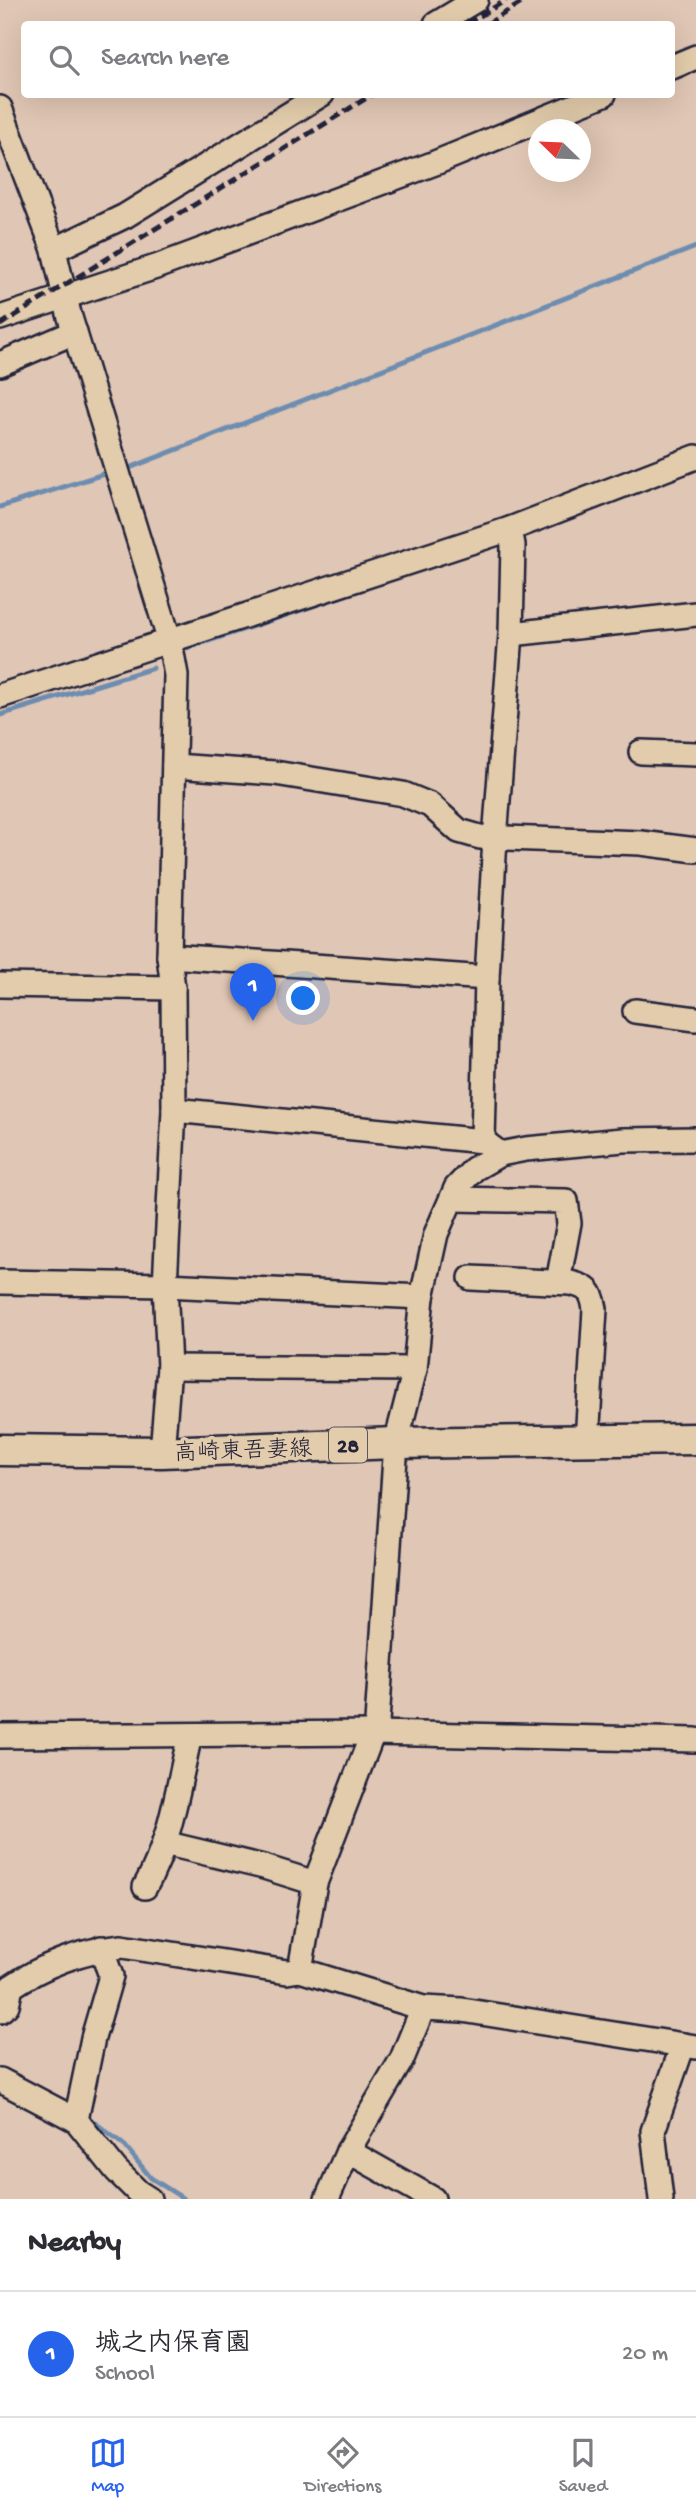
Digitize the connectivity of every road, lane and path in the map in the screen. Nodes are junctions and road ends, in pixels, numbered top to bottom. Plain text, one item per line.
1 (476, 0) edge
2 (441, 21) edge
3 (696, 57) edge
4 (675, 65) edge
5 (316, 98) edge
6 (594, 98) edge
7 (1, 114) edge
8 (54, 250) junction
9 (65, 297) junction
10 (0, 318) edge
11 (75, 332) junction
12 (0, 363) edge
13 (696, 457) edge
14 (510, 529) junction
15 (696, 614) edge
16 (511, 634) junction
17 (170, 642) junction
18 (0, 696) edge
19 (641, 752) dead end
20 (696, 754) edge
21 (174, 766) junction
22 (495, 839) junction
23 (696, 850) edge
24 (169, 956) junction
25 (487, 978) junction
26 (0, 985) edge
27 (173, 988) junction
28 (635, 1011) dead end
29 (696, 1019) edge
30 (174, 1110) junction
31 (696, 1139) edge
32 (492, 1147) junction
33 (452, 1199) junction
34 (471, 1278) dead end
35 (0, 1282) edge
36 (558, 1282) junction
37 (165, 1285) junction
38 (422, 1297) junction
39 (169, 1367) junction
40 (415, 1369) junction
41 (696, 1439) edge
42 (587, 1441) junction
43 (396, 1443) junction
44 (0, 1450) edge
45 (162, 1452) junction
46 (374, 1733) junction
47 (190, 1735) junction
48 (0, 1736) edge
49 (696, 1740) edge
50 (164, 1843) junction
51 (316, 1883) junction
52 (145, 1886) dead end
53 (101, 1948) junction
54 (300, 1970) junction
55 (423, 2008) junction
56 (0, 2011) edge
57 (692, 2044) edge
58 (0, 2080) edge
59 (76, 2120) junction
60 (348, 2151) junction
61 (149, 2199) edge
62 (327, 2199) edge
63 (433, 2199) edge
64 (662, 2199) edge

1 - 2 street
3 - 4 street
5 - 8 street
6 - 9 street
7 - 8 street
8 - 9 street
9 - 10 street
9 - 11 street
11 - 12 street
11 - 17 street
13 - 14 street
14 - 16 street
14 - 17 street
15 - 16 street
16 - 22 street
17 - 18 street
17 - 21 street
19 - 20 street
21 - 22 street
21 - 24 street
22 - 23 street
22 - 25 street
24 - 25 street
24 - 27 street
25 - 32 street
26 - 27 street
27 - 30 street
28 - 29 street
30 - 32 street
30 - 37 street
31 - 32 street
32 - 33 street
33 - 36 street
33 - 38 street
34 - 36 street
35 - 37 street
36 - 42 street
37 - 38 street
37 - 39 street
38 - 40 street
39 - 40 street
39 - 45 street
40 - 43 street
41 - 42 main road, 高崎東吾妻線 / 28
42 - 43 main road, 高崎東吾妻線 / 28
43 - 45 main road, 高崎東吾妻線 / 28
43 - 46 street
44 - 45 main road, 高崎東吾妻線 / 28
46 - 47 street
46 - 49 street
46 - 51 street
47 - 48 street
47 - 50 street
50 - 51 street
50 - 52 street
51 - 54 street
53 - 54 street
53 - 56 street
53 - 59 street
54 - 55 street
55 - 57 street
55 - 60 street
57 - 64 street
58 - 59 street
59 - 61 street
60 - 62 street
60 - 63 street

